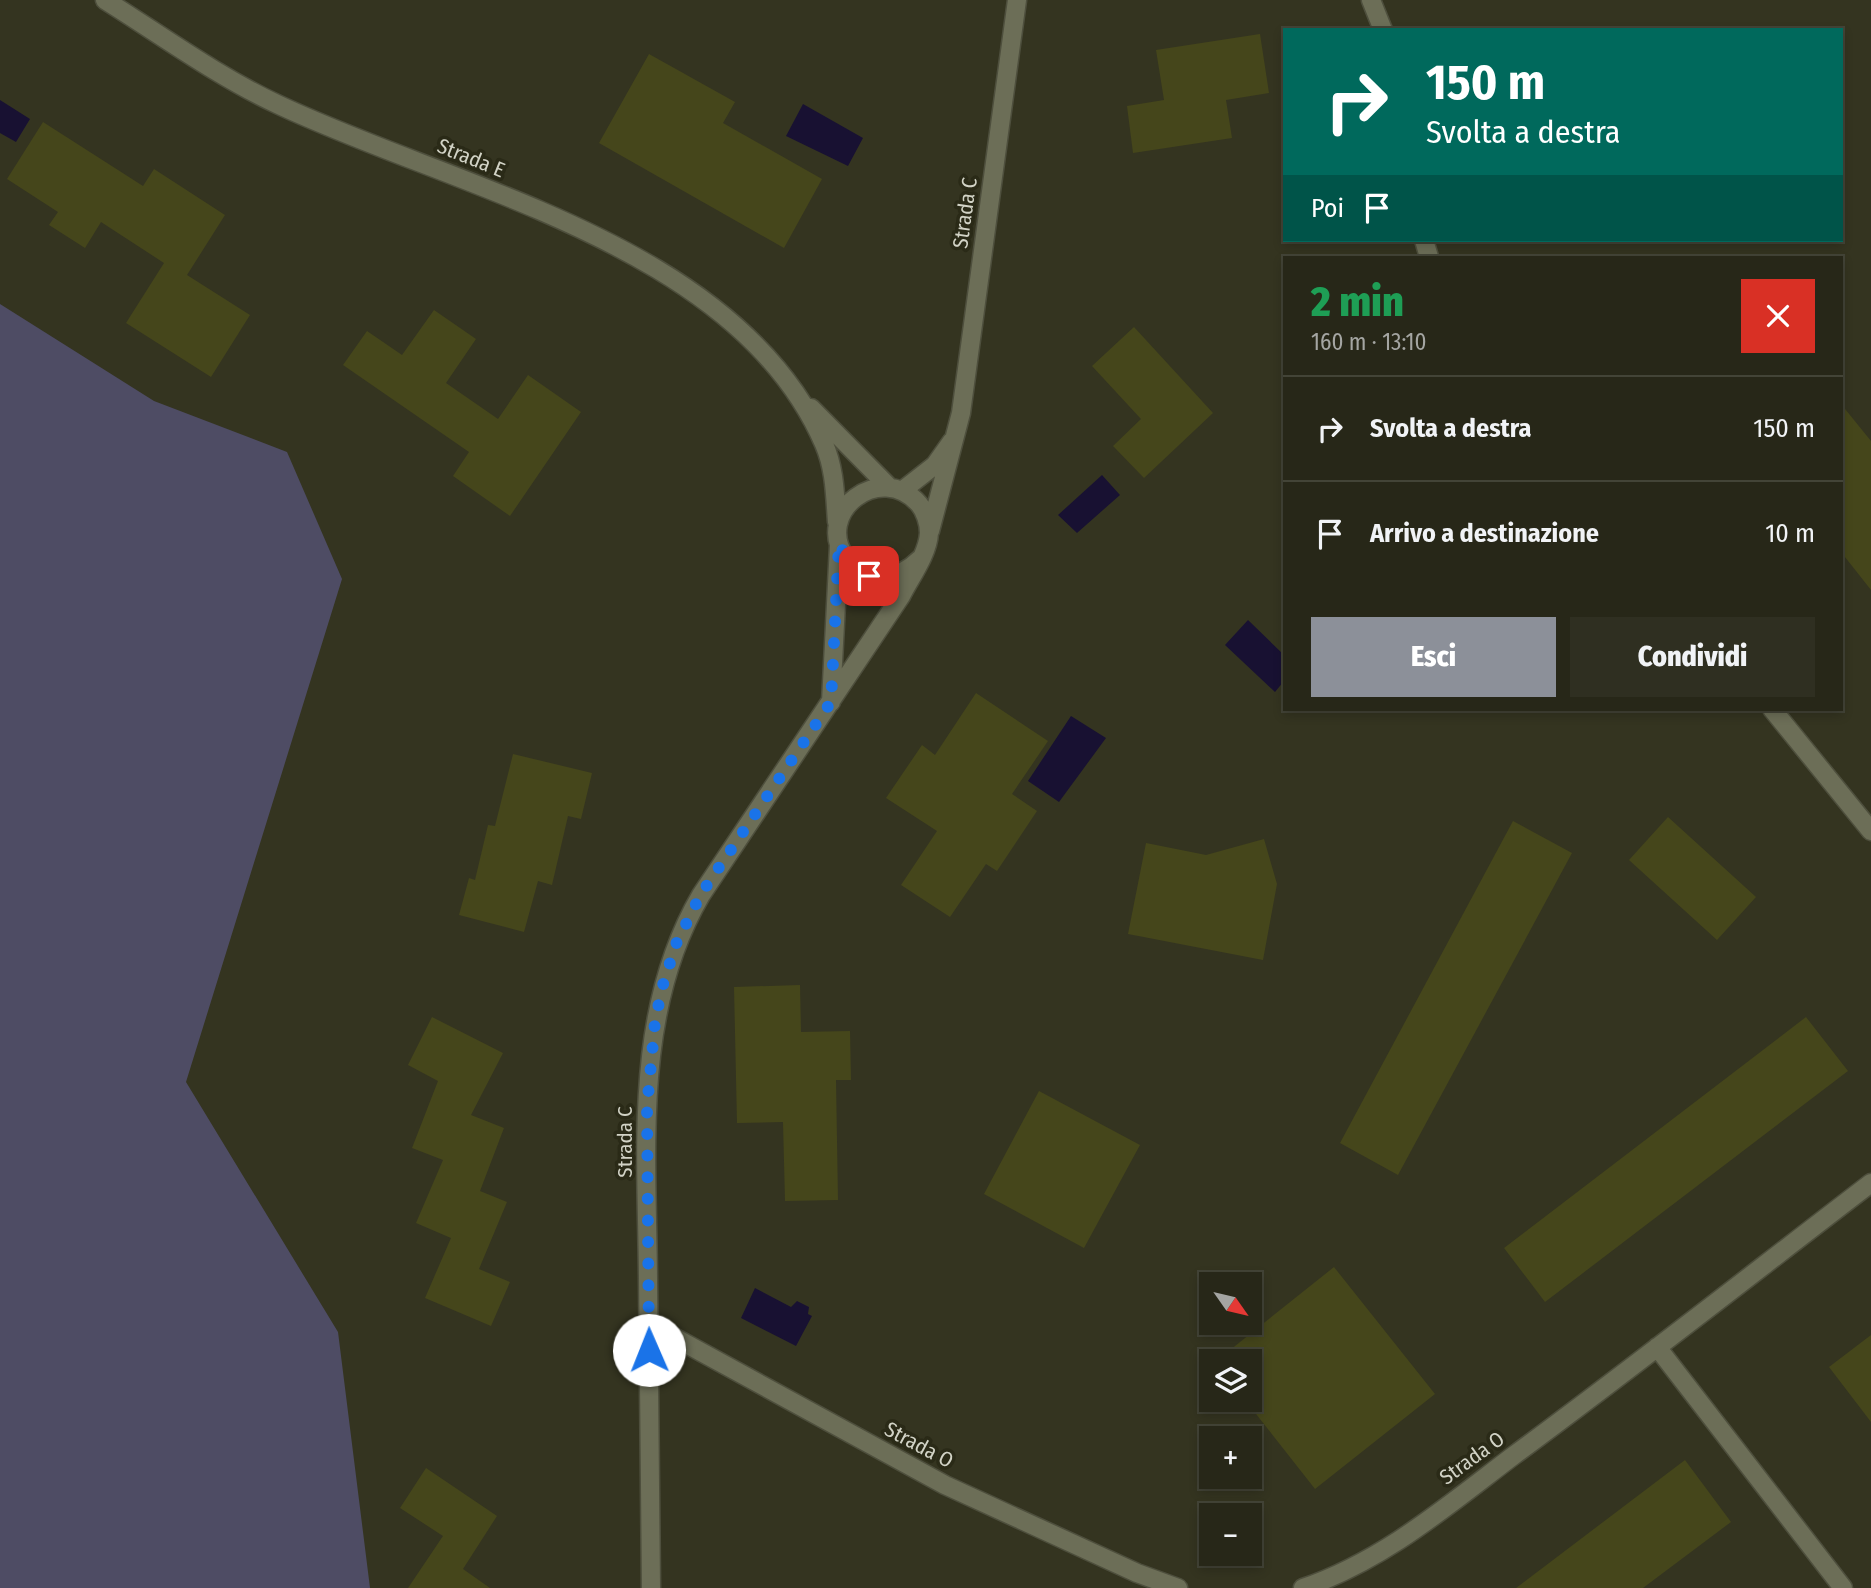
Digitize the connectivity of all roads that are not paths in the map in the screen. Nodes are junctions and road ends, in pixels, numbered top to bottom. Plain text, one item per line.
1 (105, 0) edge
2 (1017, 0) edge
3 (1371, 0) edge
4 (1382, 28) edge
5 (796, 393) junction
6 (958, 433) junction
7 (896, 489) junction
8 (929, 534) junction
9 (838, 536) junction
10 (920, 559) junction
11 (831, 702) junction
12 (1774, 711) edge
13 (1871, 831) edge
14 (1871, 1182) edge
15 (648, 1323) junction
16 (1657, 1347) junction
17 (651, 1588) edge
18 (1178, 1588) edge
19 (1303, 1588) edge
20 (1843, 1588) edge

1 - 5 street, Strada E
2 - 6 street, Strada C
3 - 4 street
5 - 7 street, Strada E
5 - 9 street, Strada E
6 - 7 street, Strada C
6 - 8 street, Strada C
7 - 8 street
7 - 9 street
8 - 10 street
9 - 10 street
9 - 11 street
10 - 11 street, Strada C
11 - 15 street, Strada C
12 - 13 street
14 - 16 street, Strada O
15 - 17 street, Strada C
15 - 18 street, Strada O
16 - 19 street, Strada O
16 - 20 street

